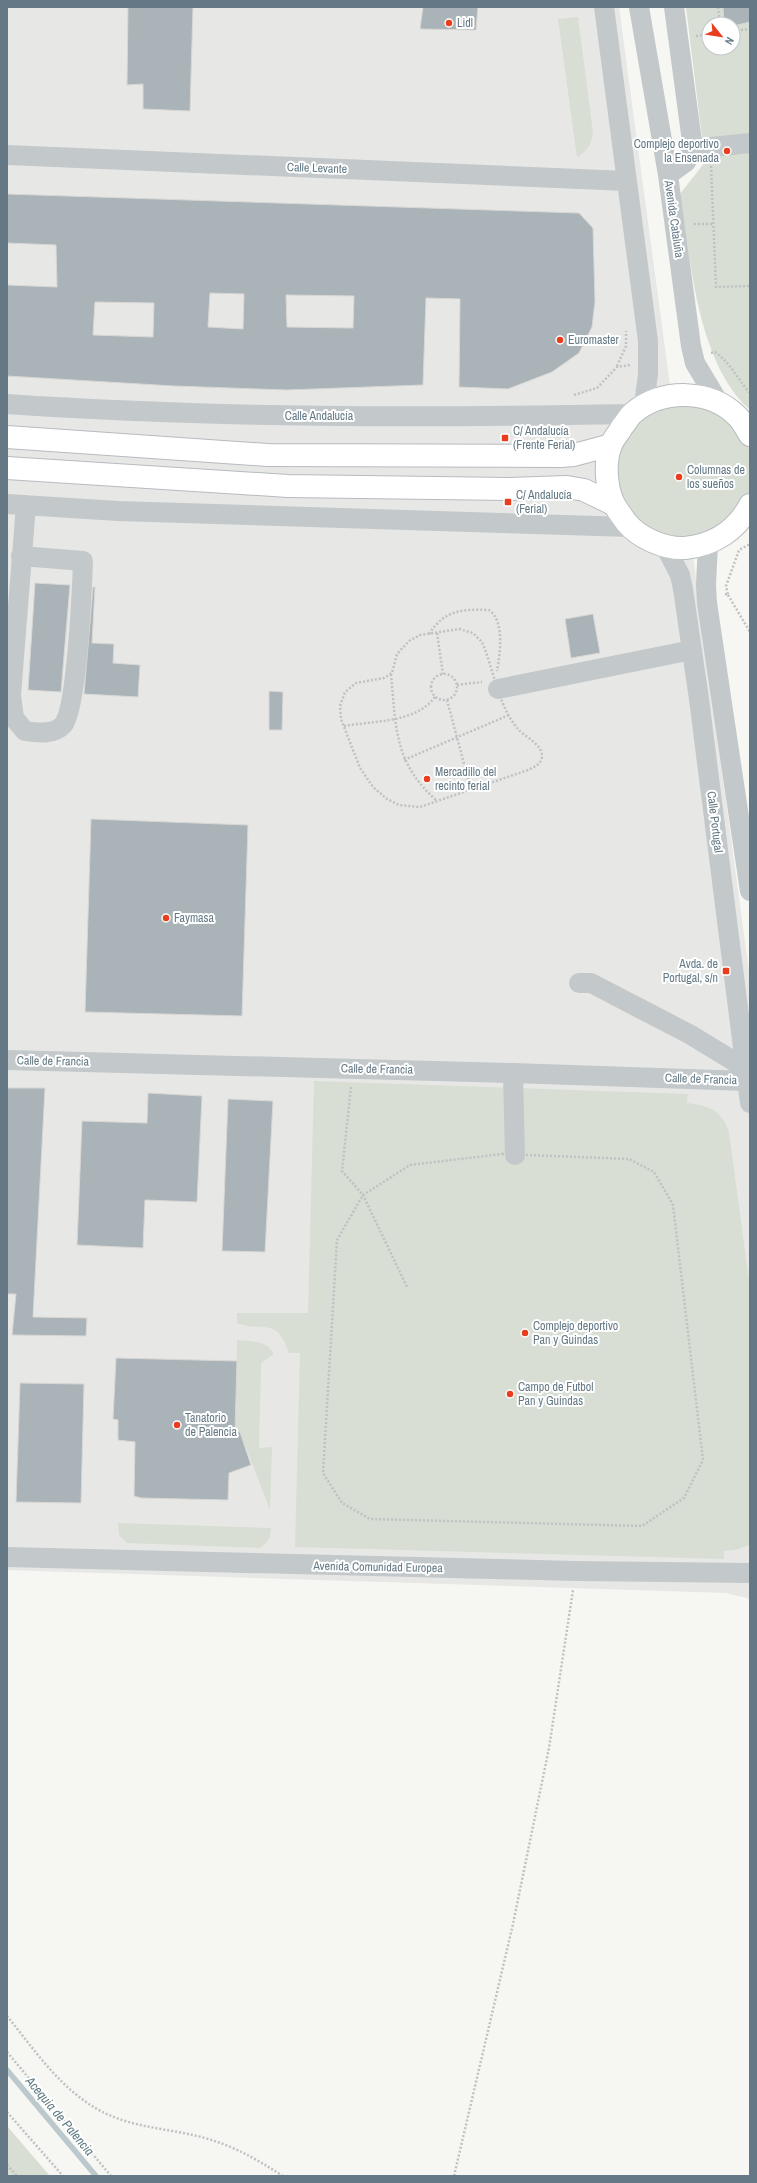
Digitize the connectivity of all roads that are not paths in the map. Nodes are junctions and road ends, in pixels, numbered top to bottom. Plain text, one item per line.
1 (604, 7) edge
2 (639, 7) edge
3 (674, 7) edge
4 (750, 143) edge
5 (702, 148) junction
6 (7, 155) edge
7 (668, 175) junction
8 (627, 181) junction
9 (719, 403) junction
10 (7, 404) edge
11 (638, 409) junction
12 (750, 435) edge
13 (7, 437) edge
14 (611, 445) junction
15 (7, 468) edge
16 (614, 504) junction
17 (16, 505) edge
18 (748, 513) edge
19 (630, 527) junction
20 (708, 543) junction
21 (665, 546) junction
22 (21, 556) junction
23 (692, 650) junction
24 (497, 685) road end
25 (750, 891) edge
26 (579, 983) dead end
27 (7, 1060) edge
28 (513, 1073) junction
29 (746, 1075) junction
30 (750, 1103) edge
31 (515, 1155) road end
32 (7, 1557) edge
33 (750, 1573) edge

1 - 8 street
2 - 7 street, Avenida Cataluña
3 - 5 street
4 - 5 street
5 - 7 street
6 - 8 street, Calle Levante
7 - 9 street, Avenida Cataluña
8 - 11 street
9 - 11 main road
9 - 12 main road
10 - 11 street, Calle Andalucía
11 - 14 main road
13 - 14 main road
14 - 16 main road
15 - 16 main road
16 - 19 main road
17 - 19 street
17 - 22 street
18 - 20 main road
19 - 21 main road
20 - 21 main road
20 - 25 street, Calle Portugal
21 - 23 street, Calle Portugal
22 - 22 street
23 - 24 street
23 - 29 street, Calle Portugal
26 - 29 street
27 - 28 street, Calle de Francia
28 - 29 street, Calle de Francia
28 - 31 street
29 - 30 street, Calle Portugal
32 - 33 street, Avenida Comunidad Europea

